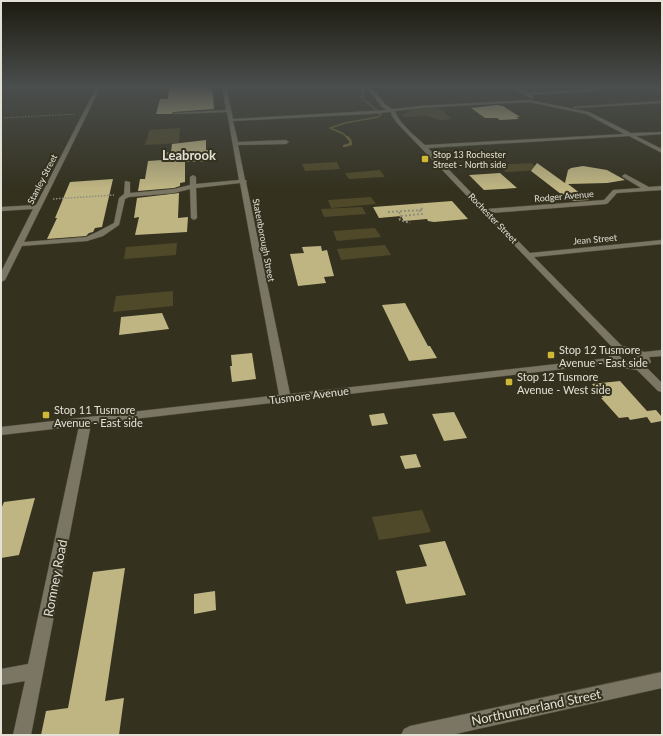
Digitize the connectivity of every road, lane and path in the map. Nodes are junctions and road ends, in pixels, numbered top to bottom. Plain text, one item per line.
1 (82, 120) edge
2 (231, 120) edge
3 (398, 120) edge
4 (602, 120) edge
5 (662, 133) edge
6 (630, 135) junction
7 (286, 142) dead end
8 (236, 144) junction
9 (423, 147) junction
10 (662, 151) edge
11 (625, 176) dead end
12 (193, 177) dead end
13 (244, 181) junction
14 (127, 182) dead end
15 (194, 186) junction
16 (662, 188) edge
17 (648, 189) junction
18 (118, 195) dead end
19 (127, 195) junction
20 (53, 199) dead end
21 (39, 207) junction
22 (1, 210) edge
23 (486, 211) junction
24 (388, 212) dead end
25 (399, 212) junction
26 (401, 216) junction
27 (194, 218) dead end
28 (410, 223) dead end
29 (662, 242) edge
30 (20, 244) junction
31 (529, 255) junction
32 (1, 280) edge
33 (620, 349) junction
34 (662, 353) edge
35 (643, 355) junction
36 (616, 360) junction
37 (640, 366) junction
38 (662, 390) edge
39 (285, 398) junction
40 (86, 421) junction
41 (1, 431) edge
42 (36, 671) junction
43 (1, 677) edge
44 (662, 680) edge
45 (22, 735) edge
46 (410, 735) edge

1 - 21 street, Stanley Street
2 - 8 street, Statenborough Street
3 - 9 street, Rochester Street
4 - 6 street
5 - 6 street
6 - 9 street
6 - 10 street
7 - 8 street
8 - 13 street, Statenborough Street
9 - 23 street, Rochester Street
11 - 17 street
12 - 15 street
13 - 15 street
13 - 39 street, Statenborough Street
14 - 19 street
15 - 19 street
15 - 27 street
16 - 17 street, Rodger Avenue
17 - 23 street, Rodger Avenue
18 - 20 path
19 - 30 street
21 - 22 street
21 - 30 street, Stanley Street
23 - 31 street, Rochester Street
24 - 25 path
25 - 26 path
25 - 26 path
26 - 28 path
29 - 31 street, Jean Street
30 - 32 street, Stanley Street
31 - 33 street, Rochester Street
33 - 35 street
33 - 36 street
34 - 35 street
35 - 37 street
36 - 37 street
36 - 39 street, Tusmore Avenue
37 - 38 street
39 - 40 street, Tusmore Avenue
40 - 41 street, Tusmore Avenue
40 - 42 street, Romney Road
42 - 43 street
42 - 45 street, Romney Road
44 - 46 street, Northumberland Street

